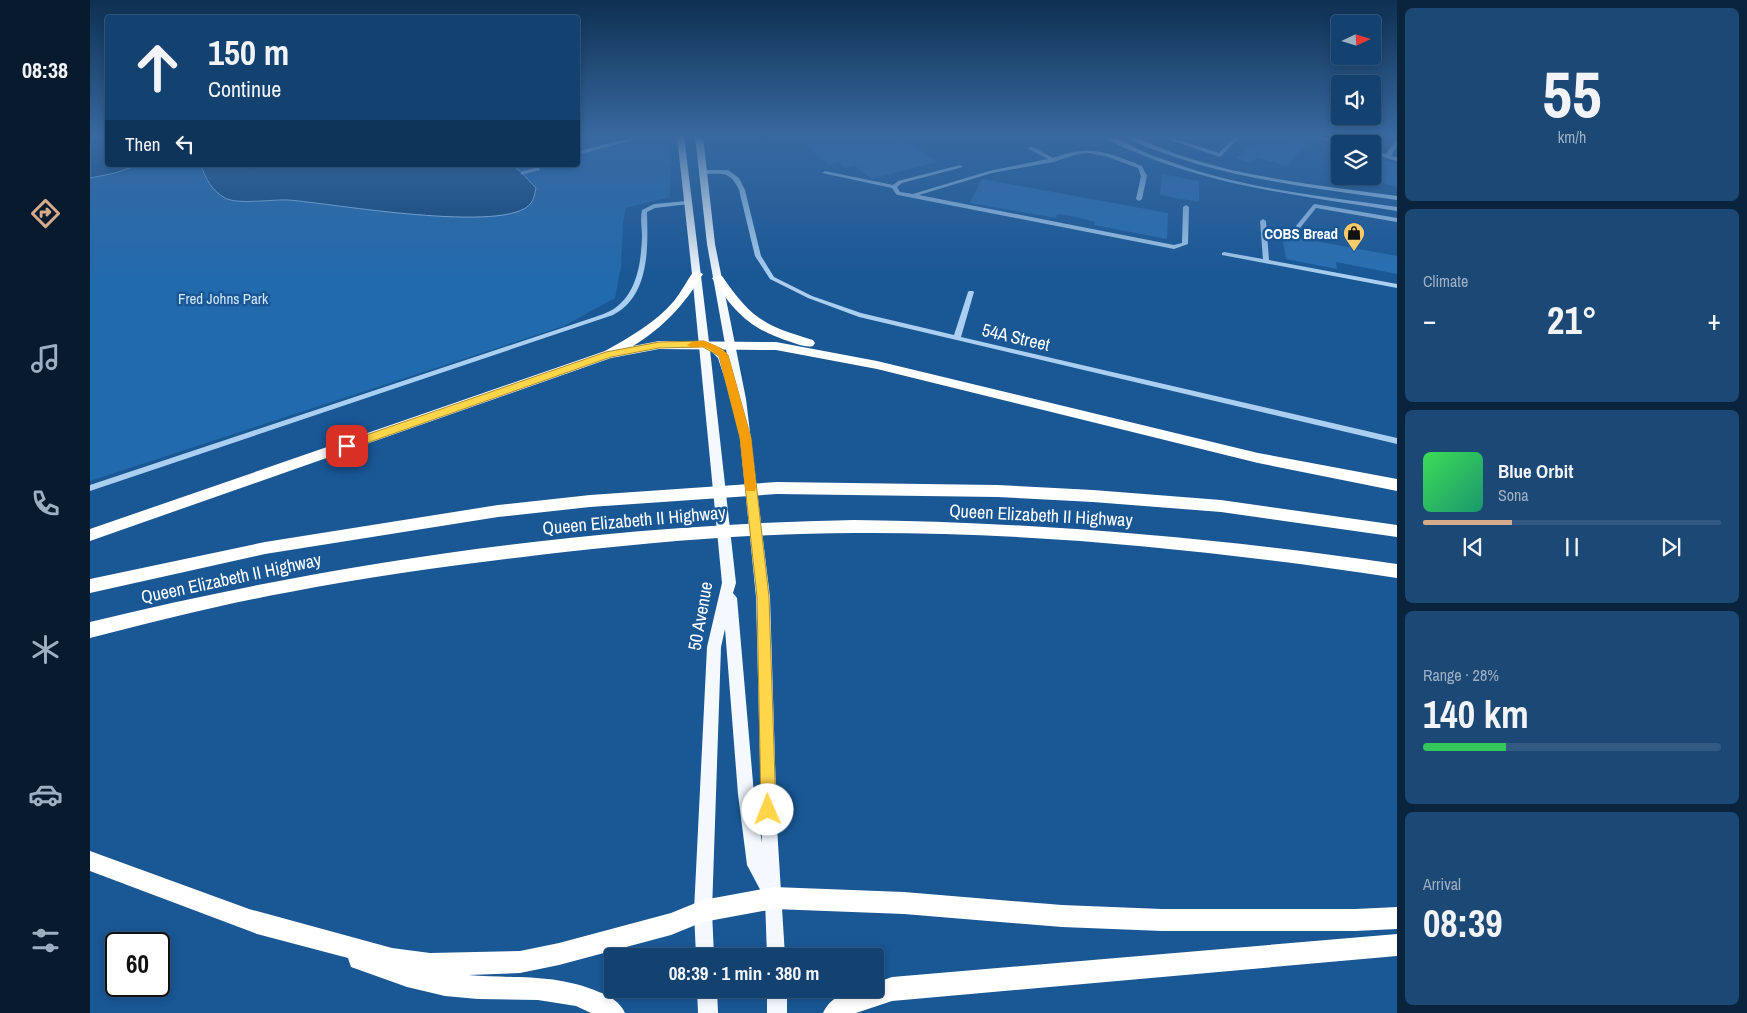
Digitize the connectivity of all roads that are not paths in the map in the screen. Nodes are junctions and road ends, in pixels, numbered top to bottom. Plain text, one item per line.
1 (684, 183) edge
2 (705, 183) edge
3 (739, 183) edge
4 (876, 183) edge
5 (898, 183) edge
6 (955, 183) edge
7 (1142, 183) edge
8 (1245, 183) edge
9 (1304, 183) edge
10 (894, 187) junction
11 (914, 196) junction
12 (1139, 198) dead end
13 (1397, 198) edge
14 (686, 203) junction
15 (1186, 207) dead end
16 (1397, 209) edge
17 (1397, 220) edge
18 (1263, 221) dead end
19 (1298, 227) dead end
20 (1224, 254) dead end
21 (1266, 262) junction
22 (697, 274) junction
23 (718, 278) junction
24 (1397, 286) edge
25 (971, 292) dead end
26 (957, 338) junction
27 (704, 344) junction
28 (731, 344) junction
29 (609, 354) junction
30 (877, 365) junction
31 (746, 438) junction
32 (1397, 441) edge
33 (1397, 485) edge
34 (90, 488) edge
35 (1397, 531) edge
36 (90, 535) edge
37 (1397, 570) edge
38 (729, 583) junction
39 (90, 586) edge
40 (90, 630) edge
41 (90, 861) edge
42 (774, 898) junction
43 (703, 911) junction
44 (1397, 918) edge
45 (249, 920) junction
46 (1397, 945) edge
47 (705, 948) edge
48 (776, 948) edge
49 (707, 998) edge
50 (777, 998) edge
51 (613, 1013) edge
52 (708, 1013) edge
53 (777, 1013) edge
54 (835, 1013) edge

1 - 14 main road, 50 Avenue
2 - 23 main road
3 - 26 street, 54A Street
4 - 10 street
5 - 10 lane
6 - 11 street
7 - 12 lane
8 - 16 street
9 - 13 street
10 - 11 lane
11 - 15 lane
14 - 22 main road, 50 Avenue
14 - 34 lane
17 - 19 street
18 - 21 street
20 - 21 street
21 - 24 street
22 - 27 main road, 50 Avenue
22 - 29 highway
23 - 28 main road
23 - 30 highway
25 - 26 street
26 - 32 street, 54A Street
27 - 28 highway
27 - 29 highway
27 - 31 main road
27 - 38 main road, 50 Avenue
28 - 30 highway
28 - 31 main road
29 - 36 highway
30 - 33 highway
31 - 42 main road
35 - 39 highway, Queen Elizabeth II Highway
37 - 40 highway, Queen Elizabeth II Highway
38 - 42 main road
38 - 43 main road, 50 Avenue
41 - 45 highway
42 - 43 highway
42 - 44 highway
42 - 48 main road
43 - 45 highway
43 - 47 main road, 50 Avenue
45 - 51 highway
46 - 54 highway
49 - 52 main road
50 - 53 main road

